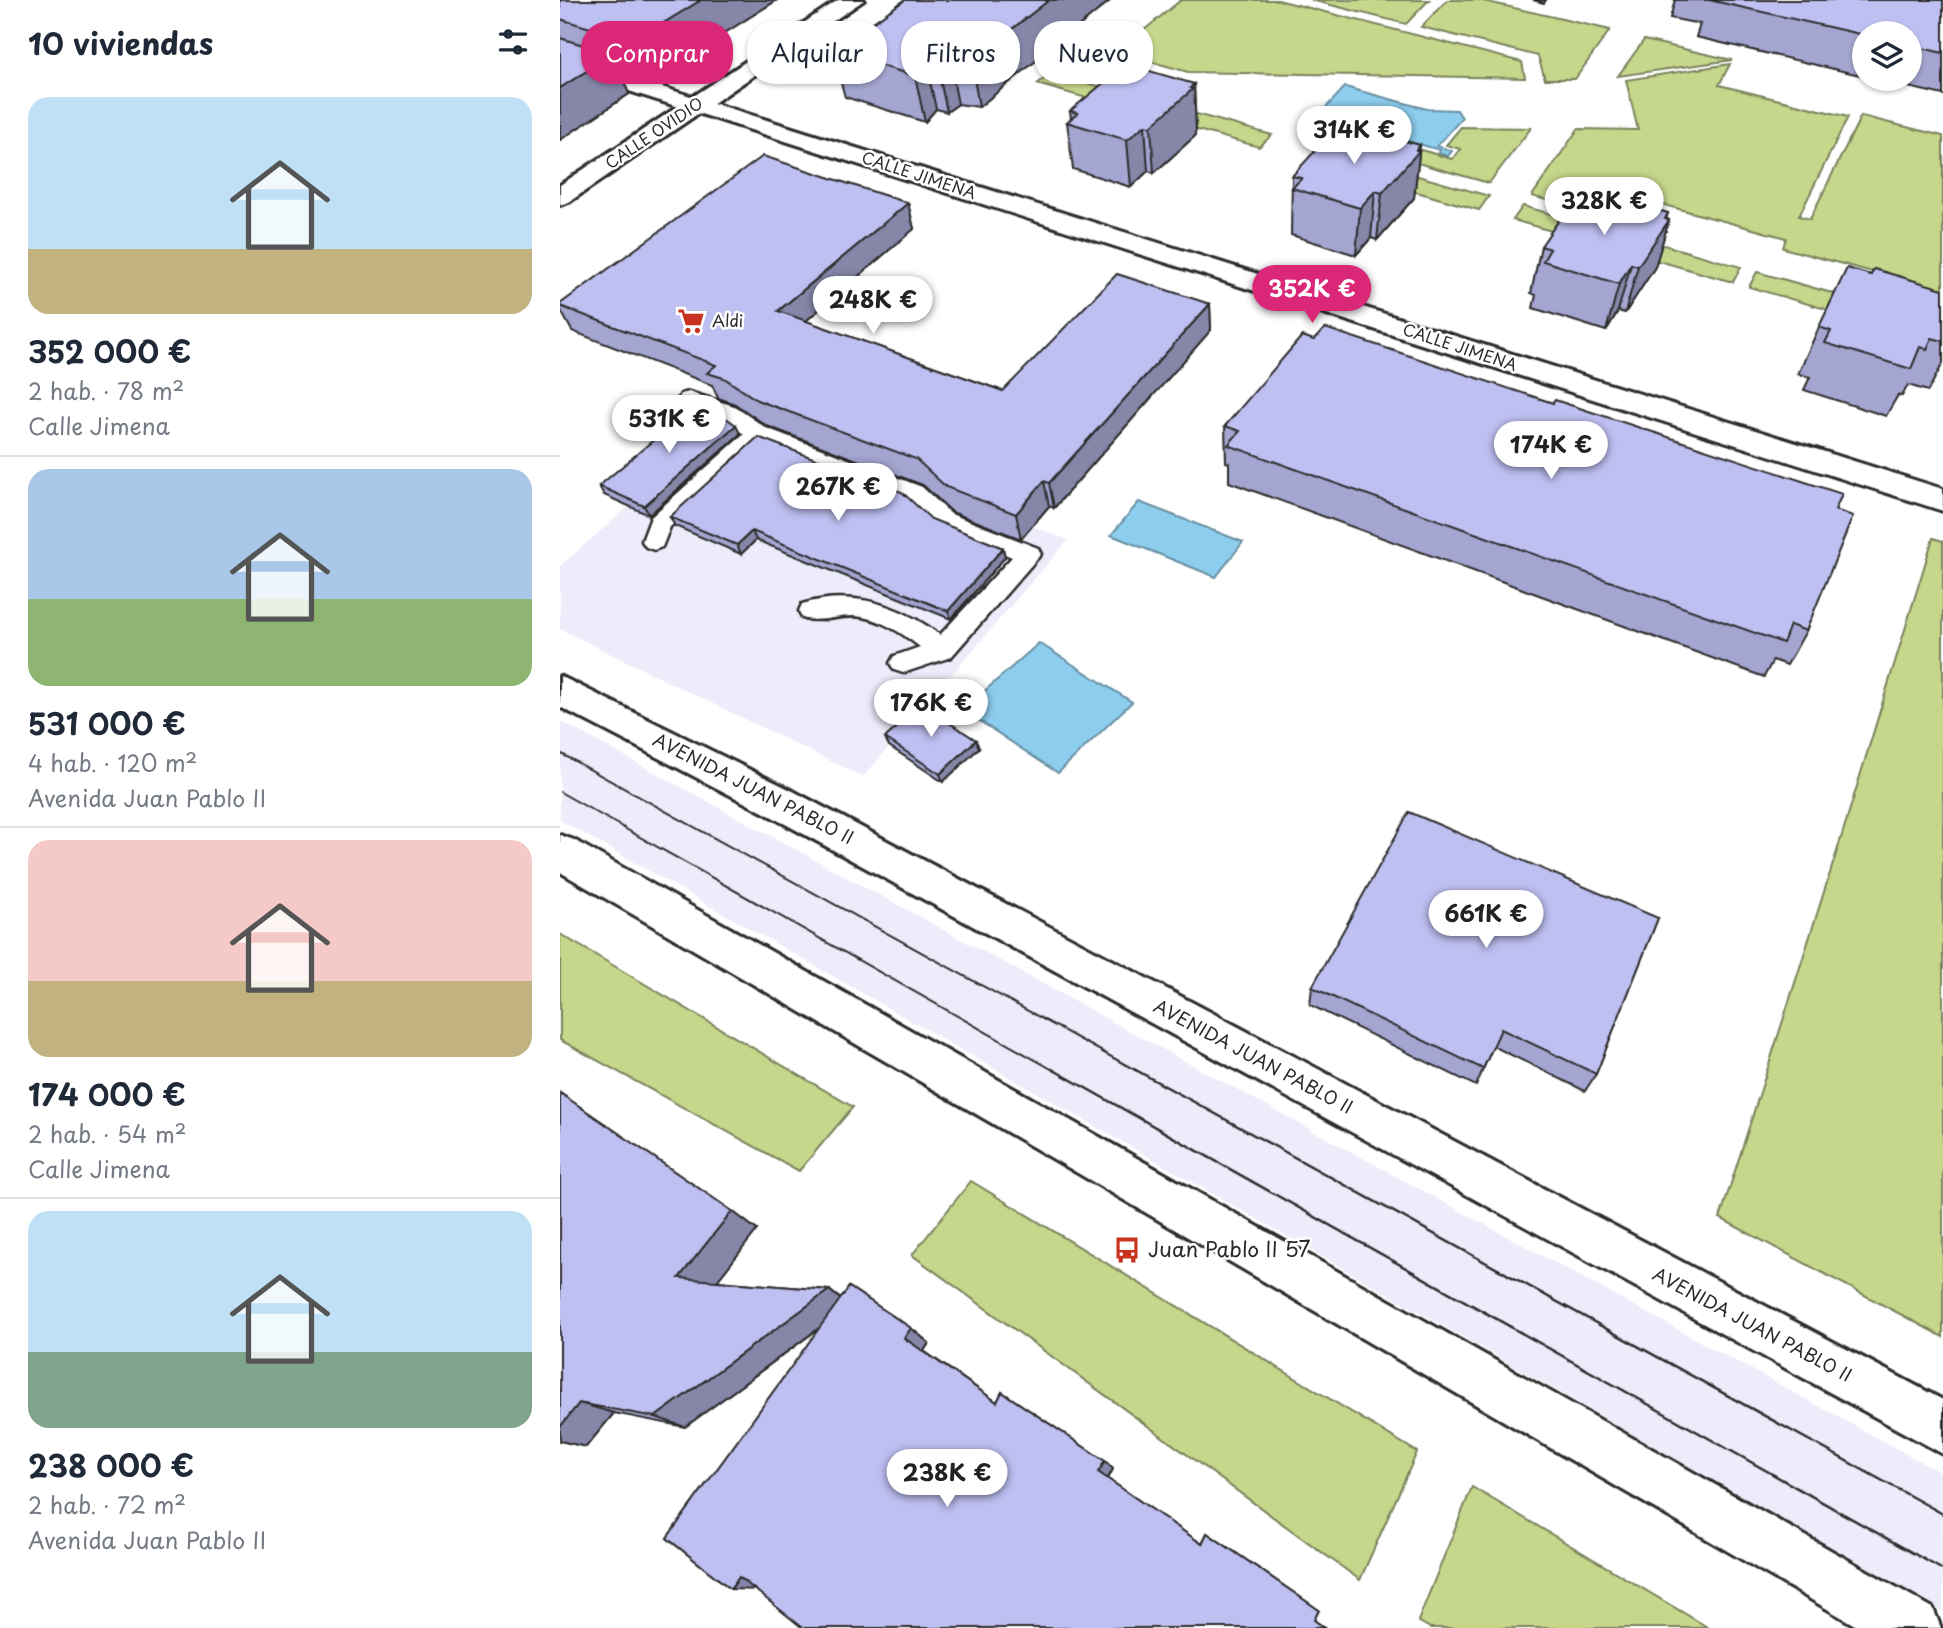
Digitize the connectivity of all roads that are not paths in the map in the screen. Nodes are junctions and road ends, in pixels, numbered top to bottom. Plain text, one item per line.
1 (853, 0) edge
2 (560, 62) edge
3 (696, 104) junction
4 (560, 197) edge
5 (689, 399) dead end
6 (758, 433) junction
7 (1943, 500) edge
8 (654, 541) dead end
9 (811, 611) dead end
10 (942, 650) junction
11 (903, 663) dead end
12 (560, 690) edge
13 (560, 852) edge
14 (1943, 1428) edge
15 (1913, 1628) edge

1 - 3 main road, CALLE OVIDIO
2 - 3 main road, CALLE JIMENA
3 - 4 main road, CALLE OVIDIO
3 - 7 main road, CALLE JIMENA
5 - 6 lane
6 - 8 lane
6 - 10 lane
9 - 10 lane
10 - 11 lane
12 - 14 main road, AVENIDA JUAN PABLO II
13 - 15 main road

